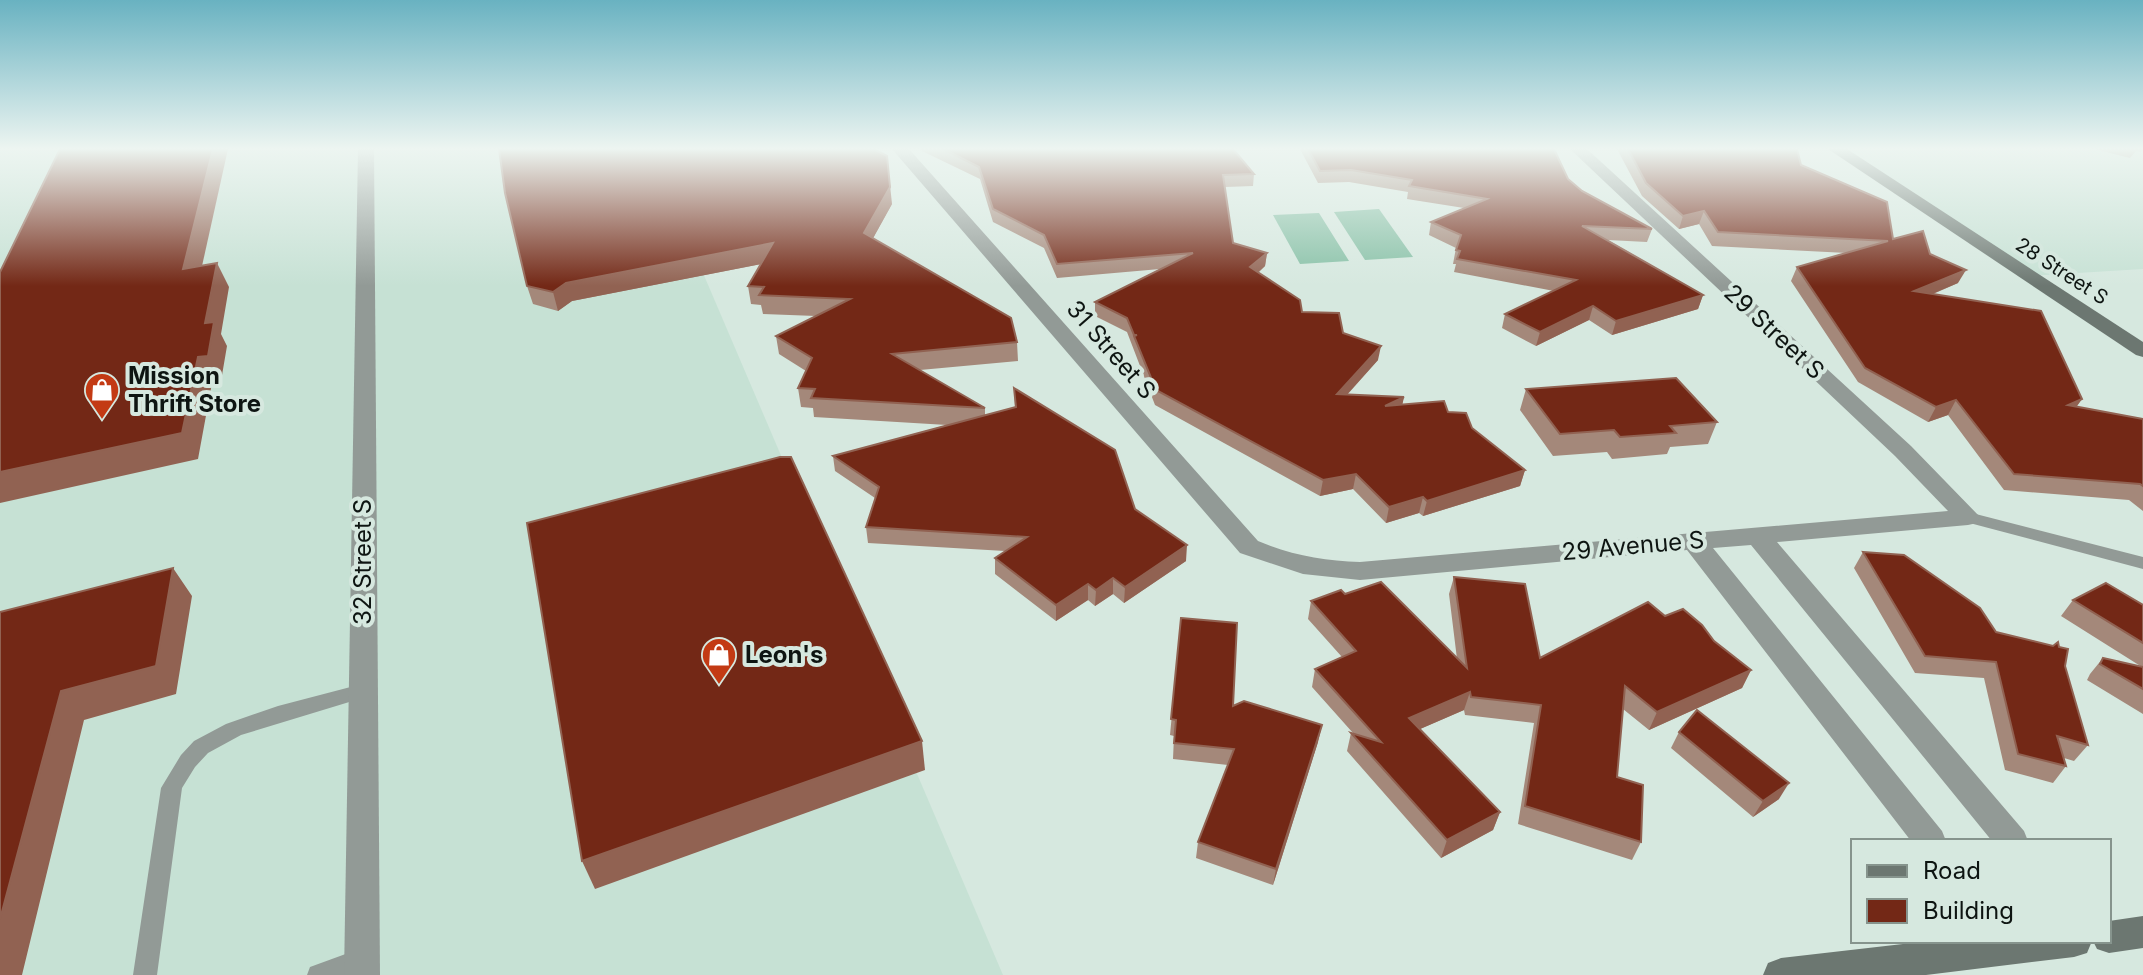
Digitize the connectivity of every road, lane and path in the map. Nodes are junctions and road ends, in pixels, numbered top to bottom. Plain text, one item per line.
1 (366, 194) edge
2 (940, 194) edge
3 (1627, 194) edge
4 (1905, 194) edge
5 (2143, 351) edge
6 (1968, 517) junction
7 (1757, 535) junction
8 (1693, 541) junction
9 (2143, 563) edge
10 (1298, 566) joint
11 (362, 691) junction
12 (1928, 839) edge
13 (2010, 839) edge
14 (2143, 932) edge
15 (2111, 937) edge
16 (2042, 943) edge
17 (2011, 945) edge
18 (362, 967) edge
19 (145, 975) edge
20 (319, 975) edge
21 (1781, 975) edge

1 - 11 street, 32 Street S
2 - 10 street, 31 Street S
3 - 6 street, 29 Street S
4 - 5 street, 28 Street S
6 - 7 street, 29 Avenue S
6 - 9 lane
7 - 8 street, 29 Avenue S
7 - 13 street
8 - 10 street, 29 Avenue S
8 - 12 street
11 - 18 street, 32 Street S
11 - 19 lane
14 - 15 street
16 - 17 street
17 - 21 street
18 - 20 lane

